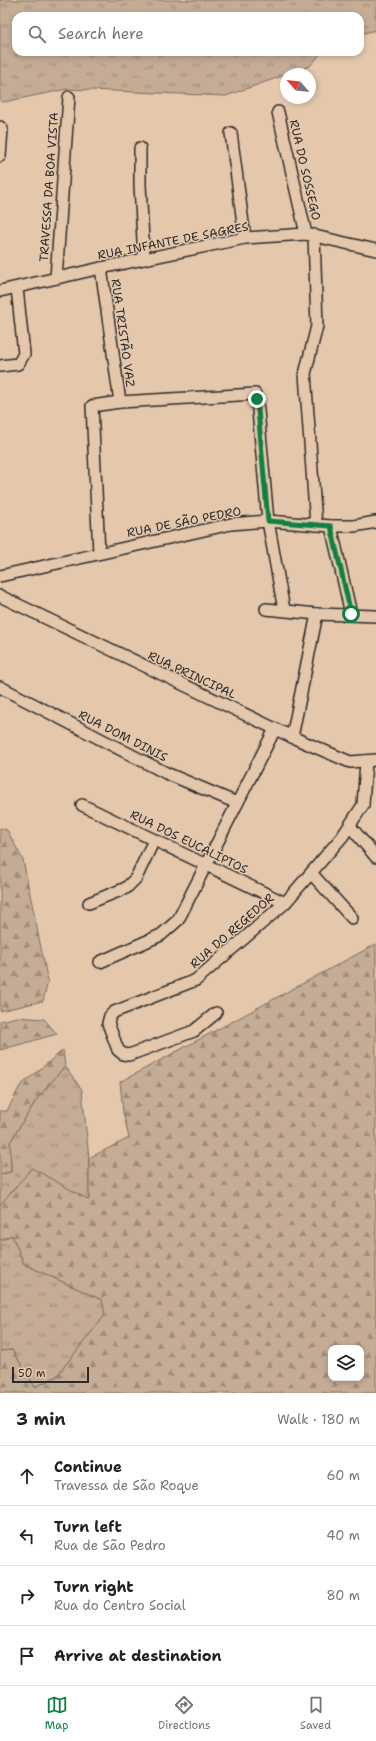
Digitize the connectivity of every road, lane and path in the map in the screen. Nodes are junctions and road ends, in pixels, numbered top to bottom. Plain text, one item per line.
1 (68, 97) dead end
2 (278, 112) dead end
3 (0, 126) edge
4 (231, 133) dead end
5 (140, 148) dead end
6 (0, 156) edge
7 (310, 234) junction
8 (245, 238) junction
9 (376, 250) edge
10 (144, 259) junction
11 (101, 268) junction
12 (56, 278) junction
13 (17, 288) junction
14 (0, 291) edge
15 (0, 366) edge
16 (120, 402) junction
17 (268, 521) junction
18 (376, 522) edge
19 (316, 525) junction
20 (331, 526) junction
21 (99, 553) junction
22 (0, 576) edge
23 (0, 596) edge
24 (266, 609) dead end
25 (284, 610) junction
26 (317, 614) junction
27 (351, 614) junction
28 (376, 616) edge
29 (0, 687) edge
30 (275, 729) junction
31 (292, 737) junction
32 (371, 760) edge
33 (237, 803) junction
34 (82, 805) dead end
35 (350, 826) junction
36 (154, 840) junction
37 (376, 857) edge
38 (206, 865) junction
39 (311, 873) junction
40 (285, 902) junction
41 (88, 903) dead end
42 (352, 918) dead end
43 (100, 962) dead end
44 (216, 1013) dead end

1 - 12 street, TRAVESSA DA BOA VISTA
2 - 7 street, RUA DO SOSSEGO
3 - 6 street
4 - 8 street
5 - 10 street
7 - 8 street, RUA INFANTE DE SAGRES
7 - 9 street, RUA INFANTE DE SAGRES
7 - 19 street, RUA DO SOSSEGO
8 - 10 street, RUA INFANTE DE SAGRES
10 - 11 street, RUA INFANTE DE SAGRES
11 - 12 street, RUA INFANTE DE SAGRES
11 - 16 street, RUA TRISTÃO VAZ
12 - 13 street, RUA INFANTE DE SAGRES
13 - 14 street, RUA INFANTE DE SAGRES
13 - 15 street
16 - 17 street
16 - 21 street
17 - 19 street, RUA DE SÃO PEDRO
17 - 21 street, RUA DE SÃO PEDRO
17 - 25 street
18 - 20 street, RUA DE SÃO PEDRO
19 - 20 street, RUA DE SÃO PEDRO
20 - 27 street
21 - 22 street, RUA DE SÃO PEDRO
23 - 30 street, RUA PRINCIPAL
24 - 25 street
25 - 26 street
26 - 27 street
26 - 31 street
27 - 28 street
29 - 33 street, RUA DOM DINIS
30 - 31 street, RUA PRINCIPAL
30 - 33 street
31 - 32 street, RUA PRINCIPAL
32 - 35 street, RUA DO REGEDOR
33 - 38 street
34 - 36 street, RUA DOS EUCALIPTOS
35 - 37 street
35 - 39 street, RUA DO REGEDOR
36 - 38 street, RUA DOS EUCALIPTOS
36 - 41 street
38 - 40 street, RUA DOS EUCALIPTOS
38 - 43 street
39 - 40 street, RUA DO REGEDOR
39 - 42 street
40 - 44 street, RUA DO REGEDOR

